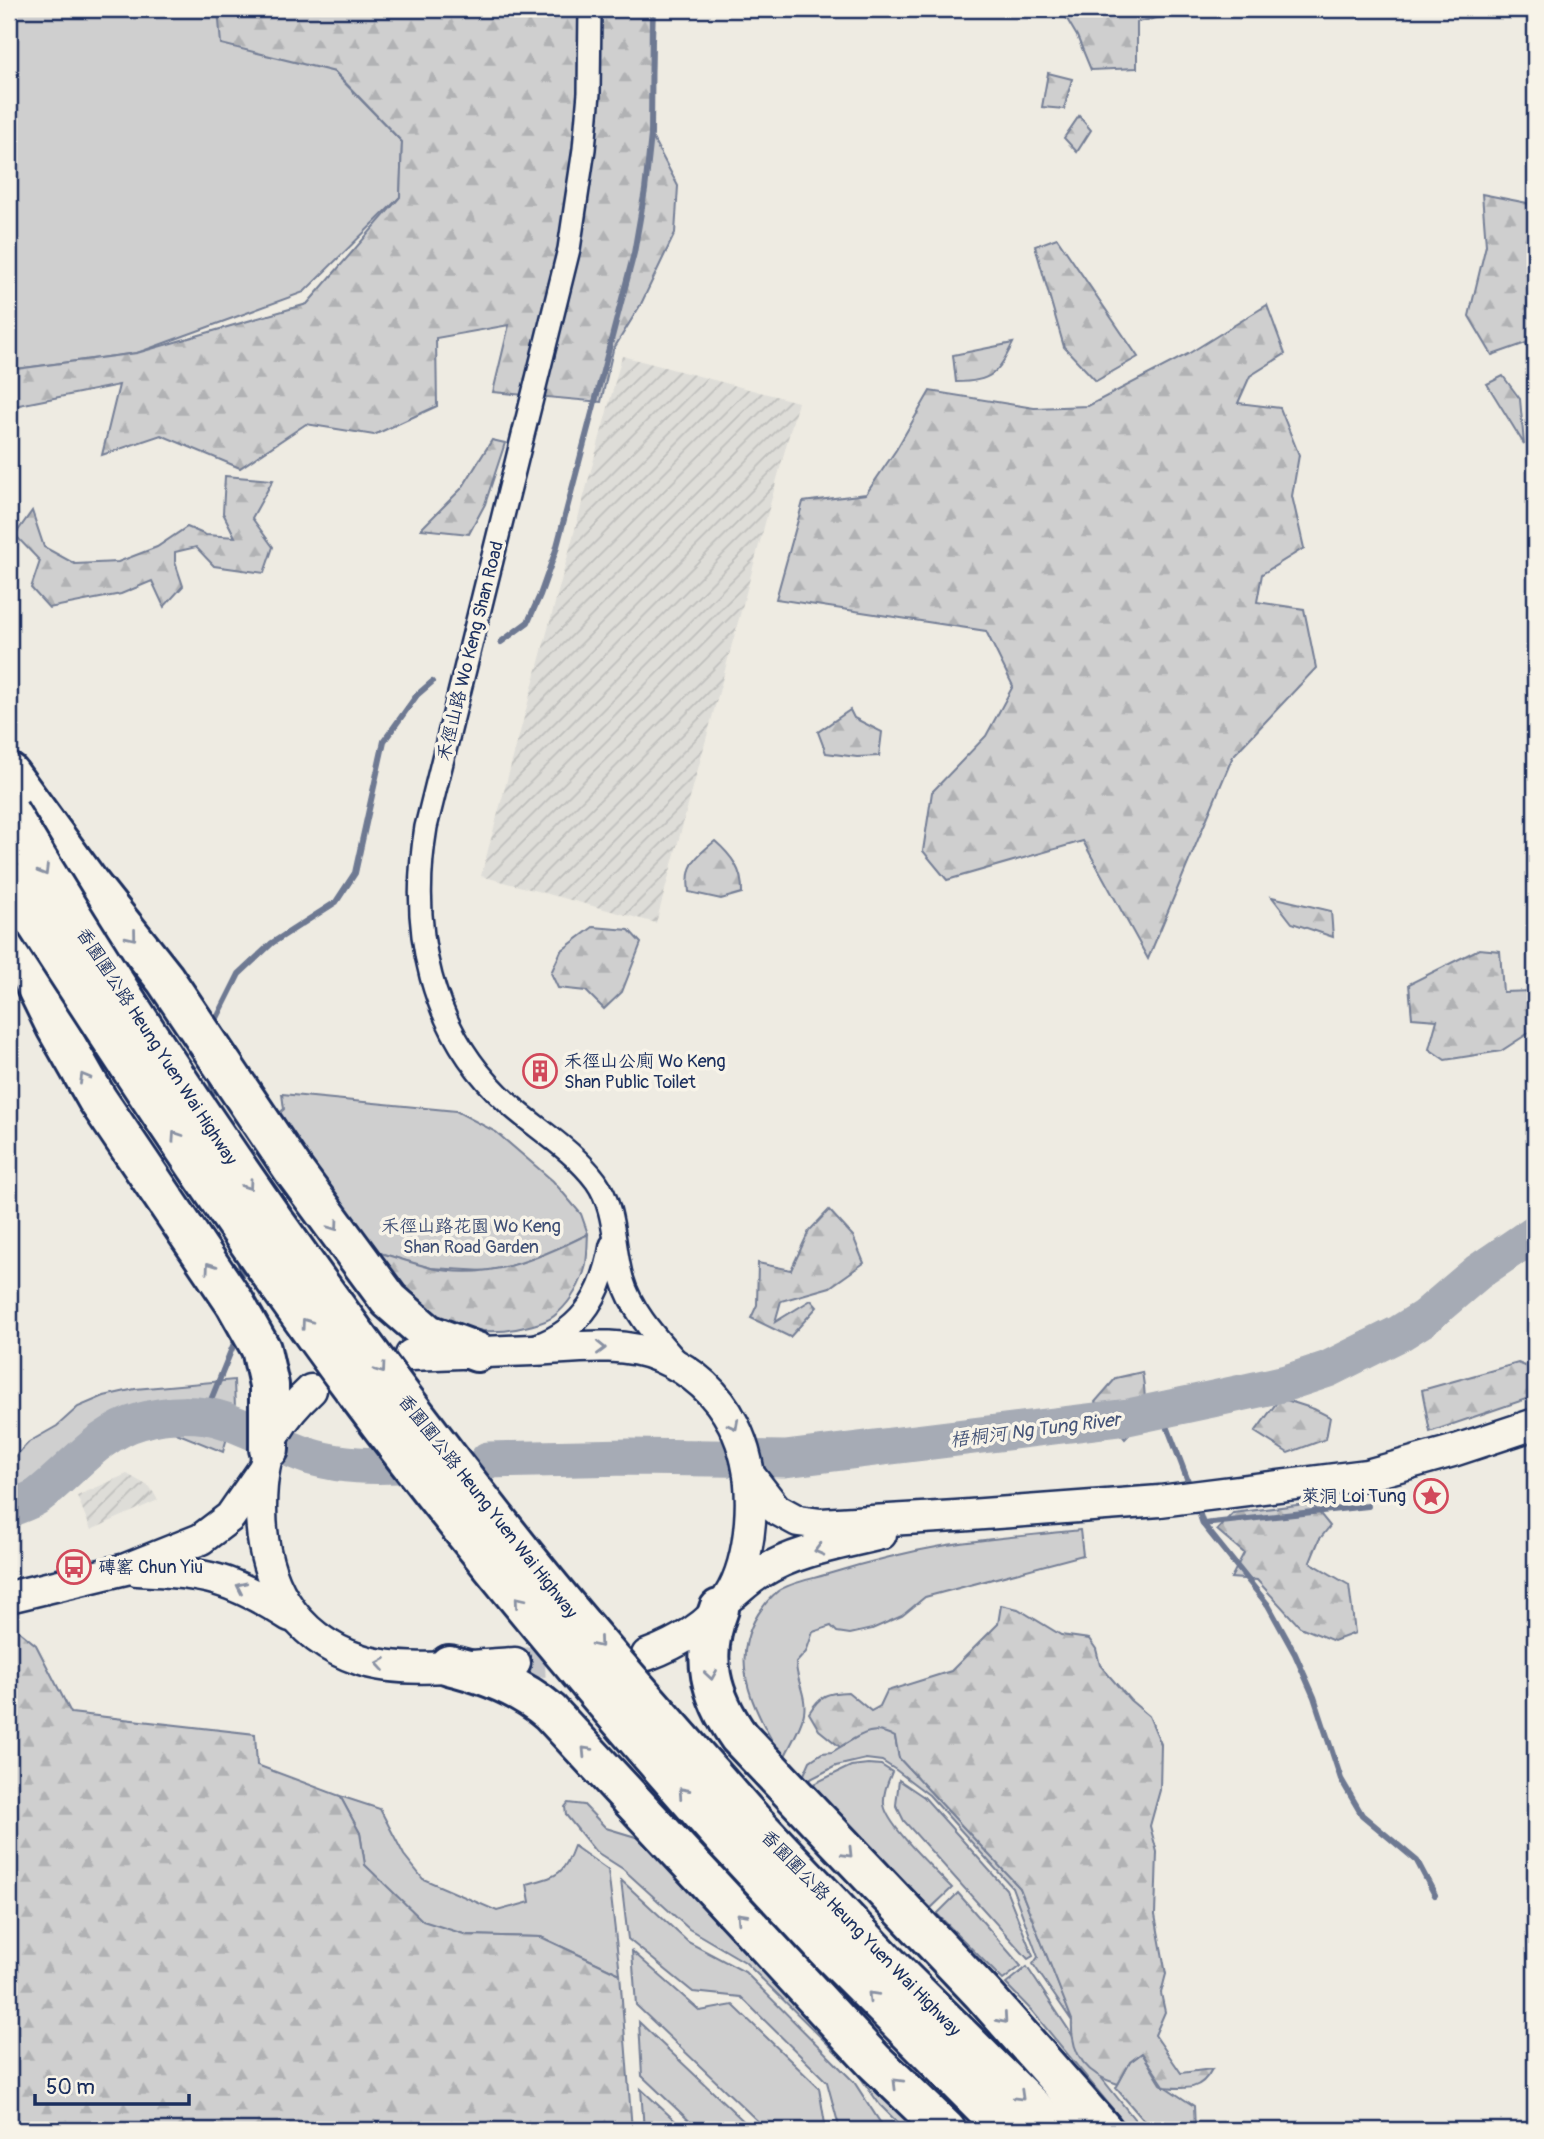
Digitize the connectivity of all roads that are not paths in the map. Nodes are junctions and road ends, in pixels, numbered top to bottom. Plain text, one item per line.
1 (590, 9) edge
2 (9, 773) edge
3 (9, 812) edge
4 (9, 881) edge
5 (9, 932) edge
6 (614, 1233) junction
7 (523, 1350) junction
8 (477, 1352) junction
9 (411, 1355) dead end
10 (693, 1376) junction
11 (1535, 1424) edge
12 (260, 1476) junction
13 (764, 1511) junction
14 (957, 1516) junction
15 (126, 1569) junction
16 (9, 1597) edge
17 (724, 1603) junction
18 (299, 1622) junction
19 (647, 1655) dead end
20 (515, 1663) tunnel mouth
21 (449, 1665) junction
22 (739, 1831) junction
23 (946, 2130) edge
24 (1007, 2130) edge
25 (1055, 2130) edge
26 (1103, 2130) edge

1 - 6 street, 禾徑山路 Wo Keng Shan Road
2 -> 8 highway
3 -> 22 highway, 香園圍公路 Heung Yuen Wai Highway, bridge
22 -> 4 highway, 香園圍公路 Heung Yuen Wai Highway, bridge
12 -> 5 highway
6 - 7 street, 禾徑山路 Wo Keng Shan Road
6 - 10 street, 禾徑山路 Wo Keng Shan Road
7 - 8 main road
7 -> 10 main road
8 - 9 main road
10 -> 13 main road
11 - 14 main road
12 - 15 main road
12 - 18 main road
13 - 14 main road
13 - 17 main road
14 -> 17 main road
15 - 16 main road
18 -> 15 main road
17 - 19 main road
17 -> 26 highway
21 -> 18 main road
20 - 21 main road
23 -> 21 highway
24 -> 22 highway, 香園圍公路 Heung Yuen Wai Highway
22 -> 25 highway, 香園圍公路 Heung Yuen Wai Highway

